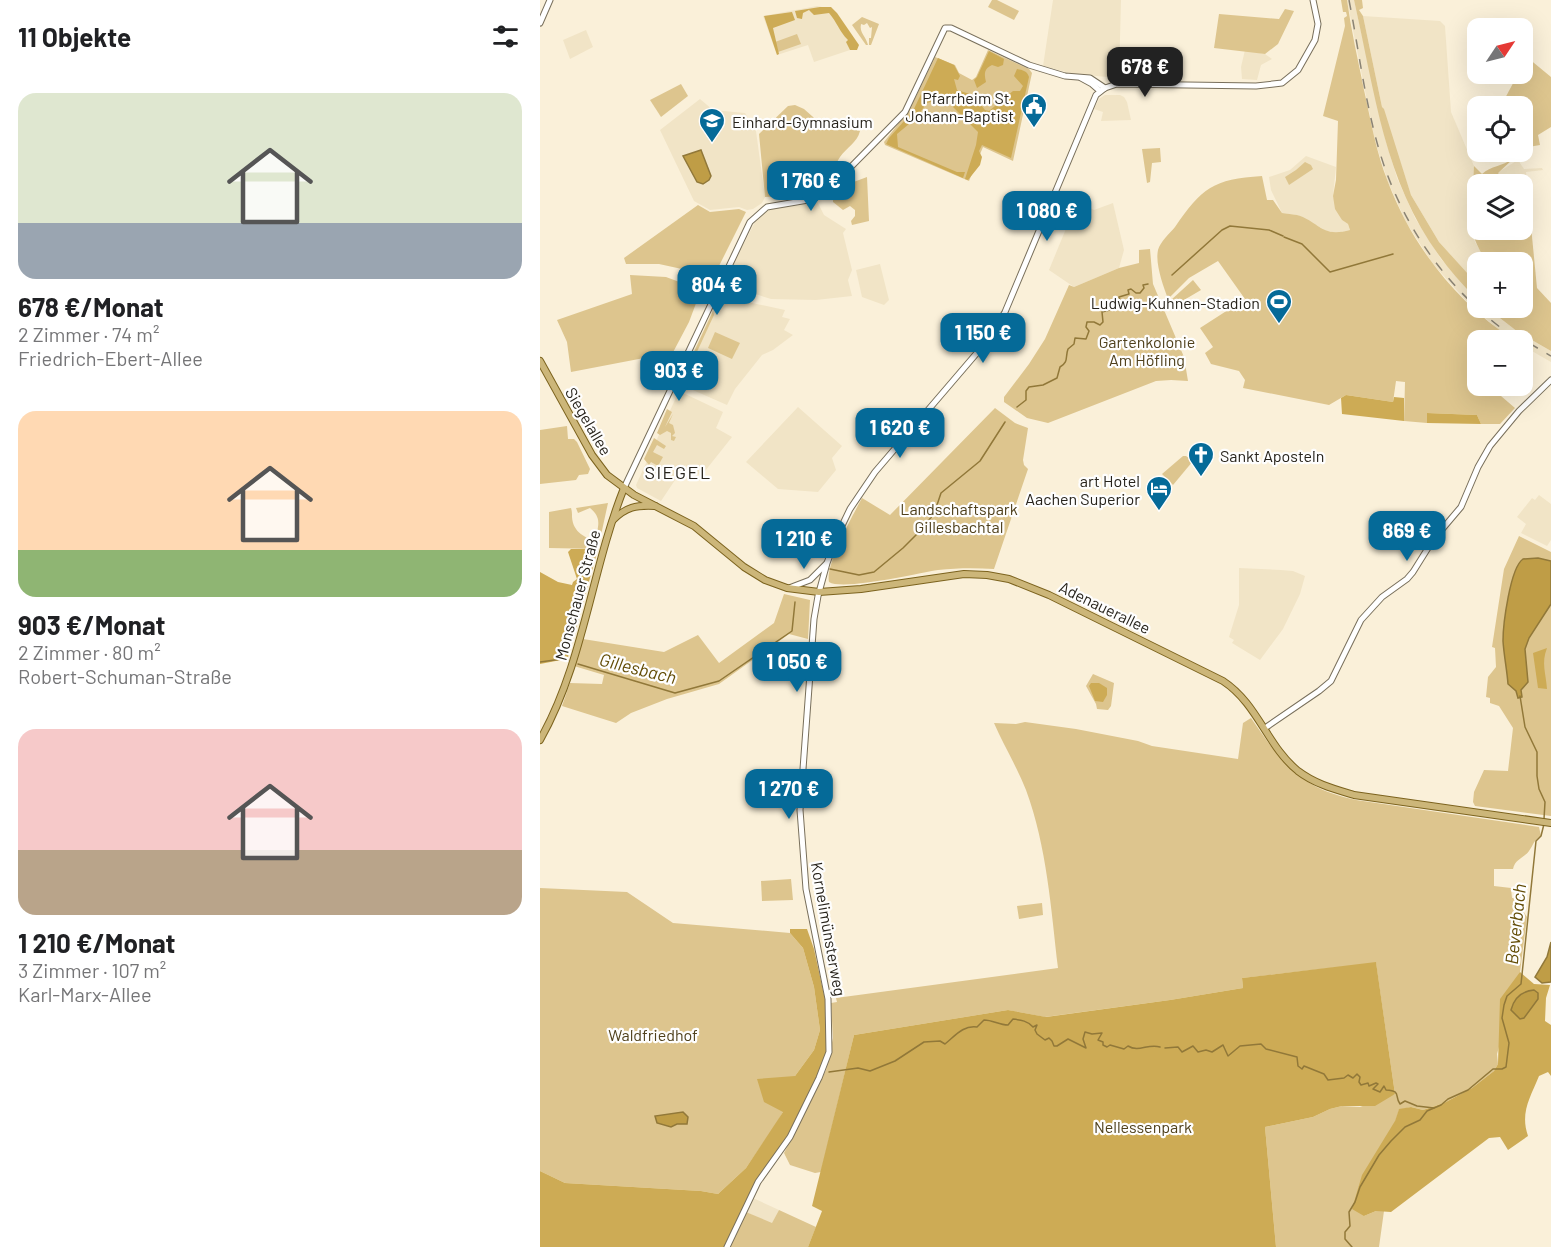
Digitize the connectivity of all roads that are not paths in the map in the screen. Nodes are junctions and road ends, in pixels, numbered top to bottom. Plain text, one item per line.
1 (550, 0) edge
2 (1313, 0) edge
3 (540, 22) edge
4 (1102, 89) junction
5 (540, 361) edge
6 (1551, 380) edge
7 (624, 488) junction
8 (658, 507) junction
9 (611, 522) junction
10 (827, 563) junction
11 (787, 588) junction
12 (819, 592) junction
13 (1265, 728) junction
14 (540, 740) edge
15 (1550, 823) edge
16 (727, 1247) edge

1 - 3 street
2 - 4 street
4 - 7 street
4 - 10 street, Kornelimünsterweg
5 - 7 main road, Siegelallee
6 - 13 street
7 - 8 main road, Adenauerallee
7 - 9 main road, Monschauer Straße
8 - 9 main road
8 - 11 main road, Adenauerallee
9 - 14 main road, Monschauer Straße
10 - 11 street
10 - 12 street, Kornelimünsterweg
11 - 12 main road, Adenauerallee
12 - 13 main road, Adenauerallee
12 - 16 street, Kornelimünsterweg
13 - 15 main road, Adenauerallee

